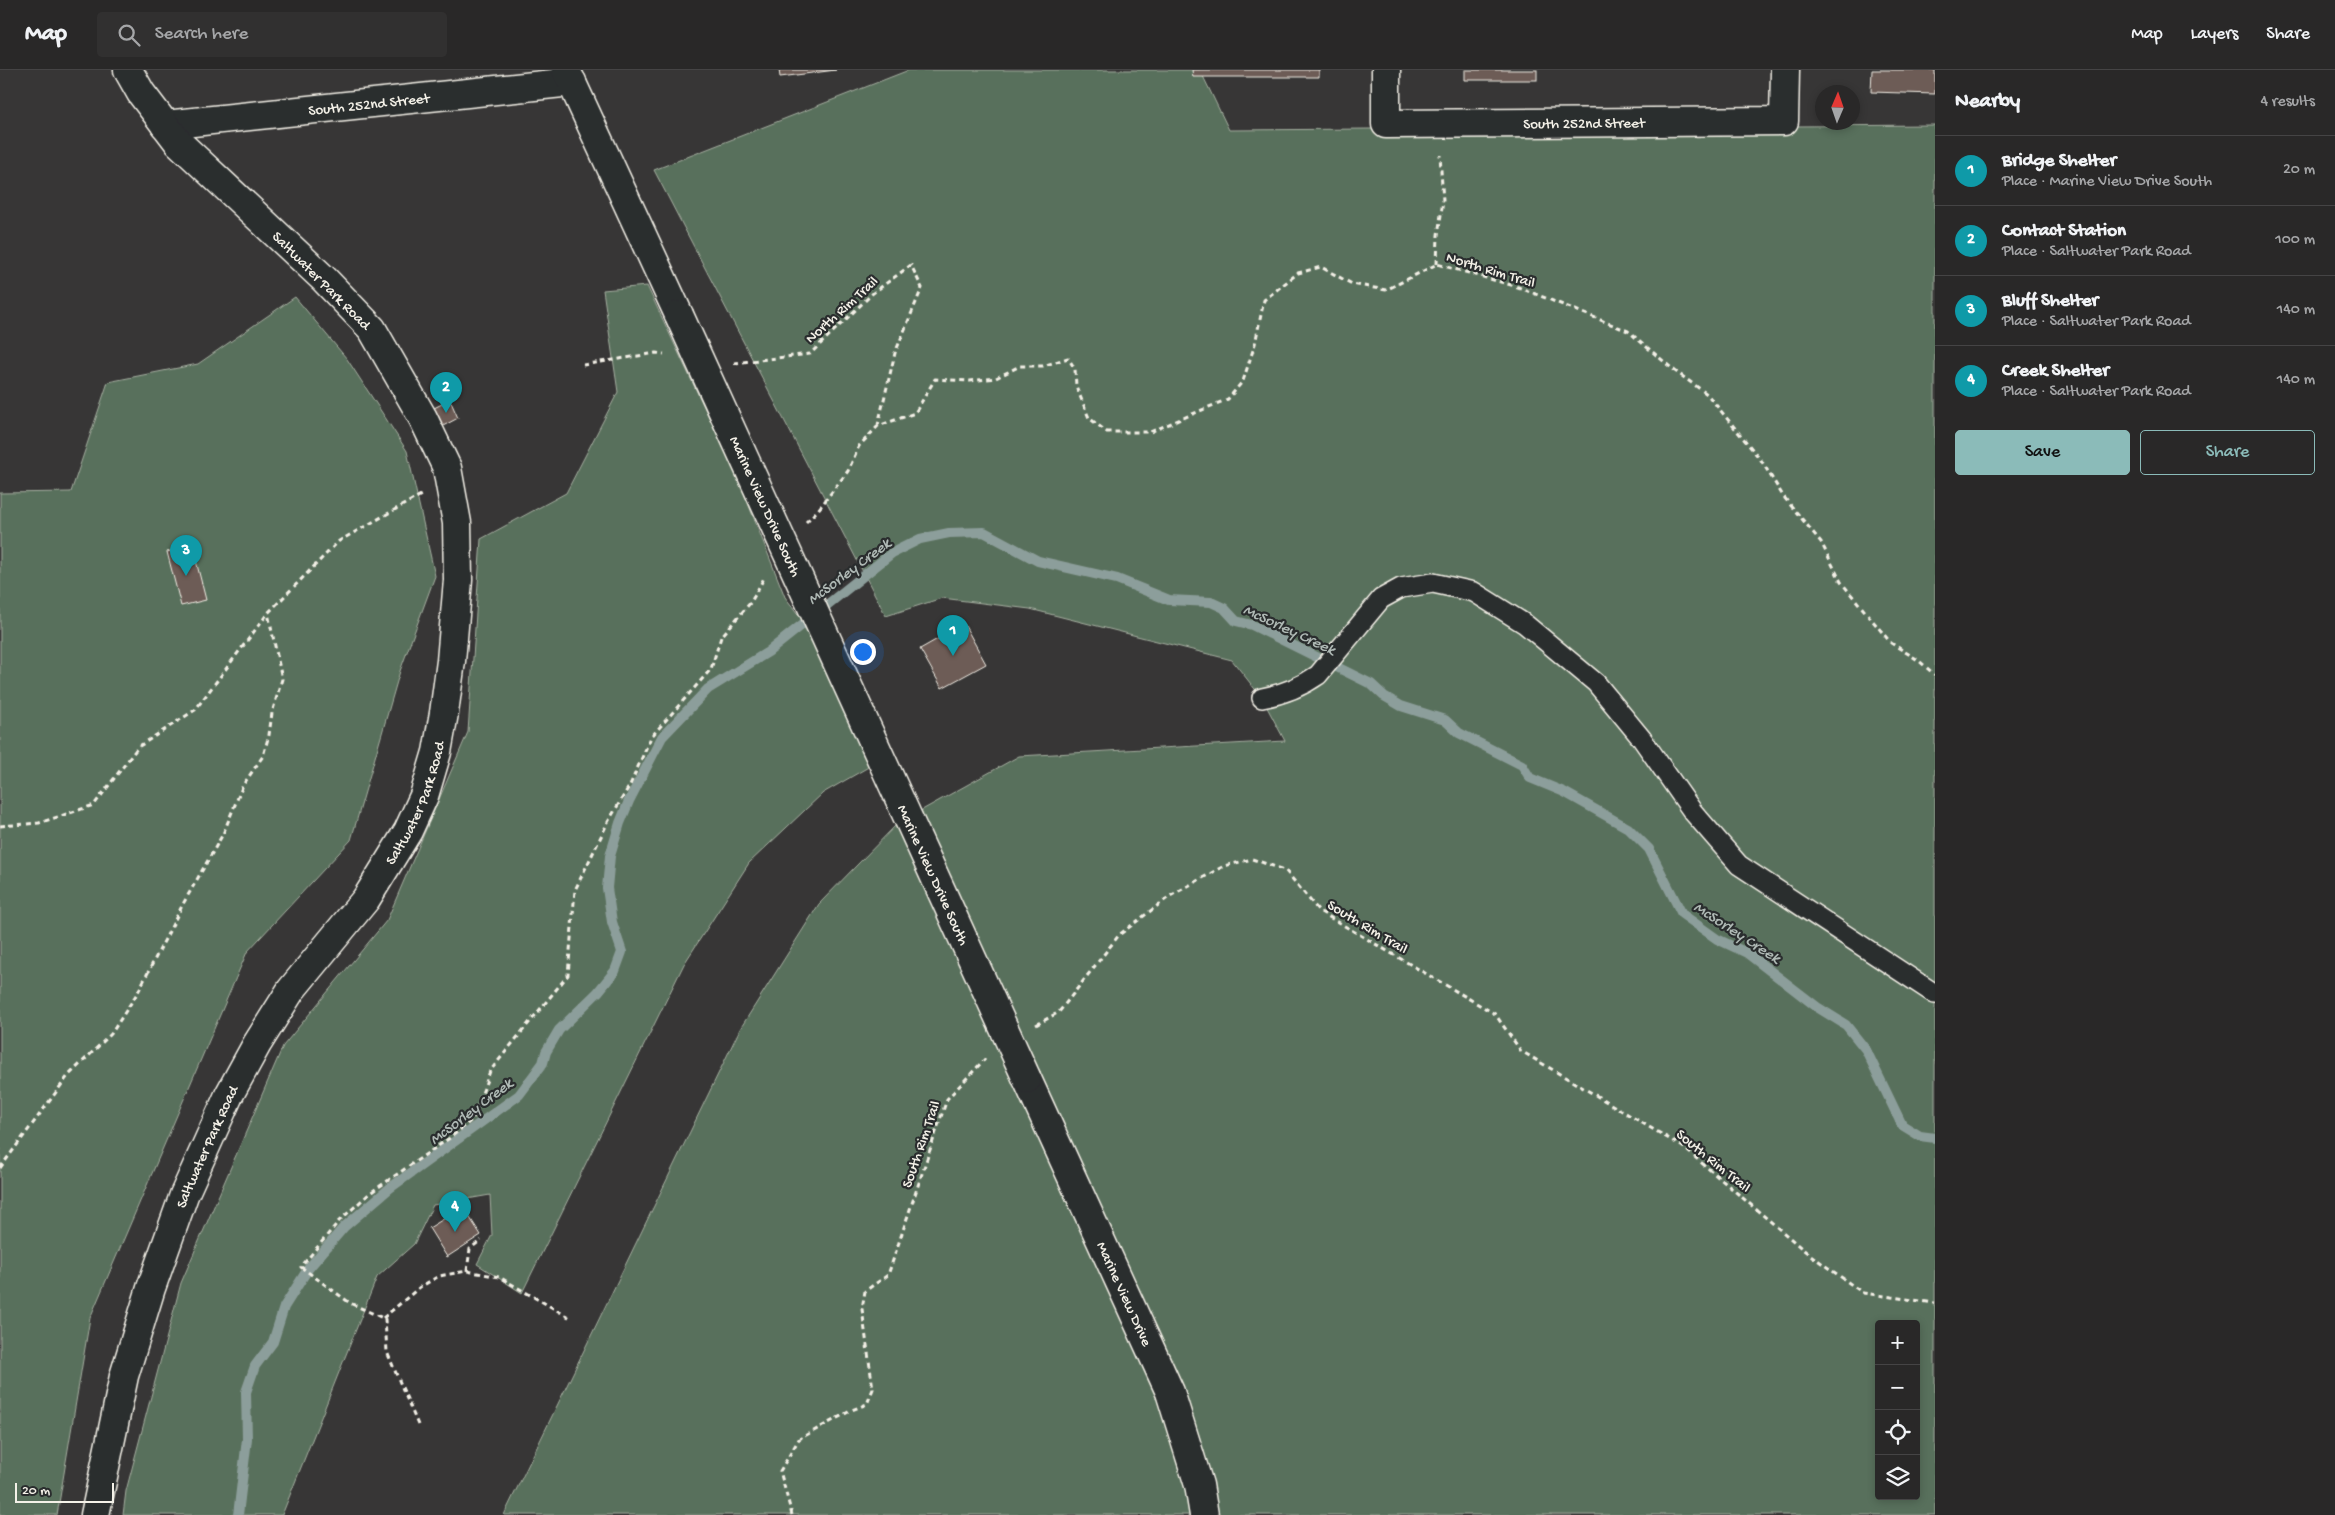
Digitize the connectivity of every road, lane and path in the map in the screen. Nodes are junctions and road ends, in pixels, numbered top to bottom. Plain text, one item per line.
1 (128, 70) edge
2 (1386, 70) edge
3 (1785, 70) edge
4 (569, 76) edge
5 (1438, 123) junction
6 (165, 126) junction
7 (1437, 264) junction
8 (666, 354) dead end
9 (724, 364) dead end
10 (583, 365) dead end
11 (878, 426) junction
12 (447, 468) junction
13 (818, 510) dead end
14 (751, 602) dead end
15 (268, 613) junction
16 (1935, 675) edge
17 (1262, 698) dead end
18 (0, 826) edge
19 (1935, 994) edge
20 (1028, 1030) dead end
21 (990, 1054) dead end
22 (1027, 1079) joint
23 (0, 1168) edge
24 (481, 1240) dead end
25 (467, 1271) junction
26 (1935, 1303) edge
27 (383, 1318) junction
28 (572, 1319) dead end
29 (418, 1425) dead end
30 (95, 1515) edge
31 (792, 1515) edge
32 (1204, 1515) edge

1 - 6 street, Saltwater Park Road
2 - 5 street, South 252nd Street
3 - 5 street, South 252nd Street
4 - 6 street, South 252nd Street
4 - 22 street, Marine View Drive South, bridge
5 - 7 path
6 - 12 street, Saltwater Park Road
7 - 11 path, North Rim Trail
7 - 16 path, North Rim Trail
8 - 10 path
9 - 11 path, North Rim Trail
11 - 13 path, North Rim Trail
12 - 15 path
12 - 30 street, Saltwater Park Road
14 - 27 path
15 - 18 path
15 - 23 path
17 - 19 lane
20 - 26 path, South Rim Trail
21 - 31 path, South Rim Trail
22 - 32 street, Marine View Drive
24 - 25 path
25 - 27 path
25 - 28 path
27 - 29 path

